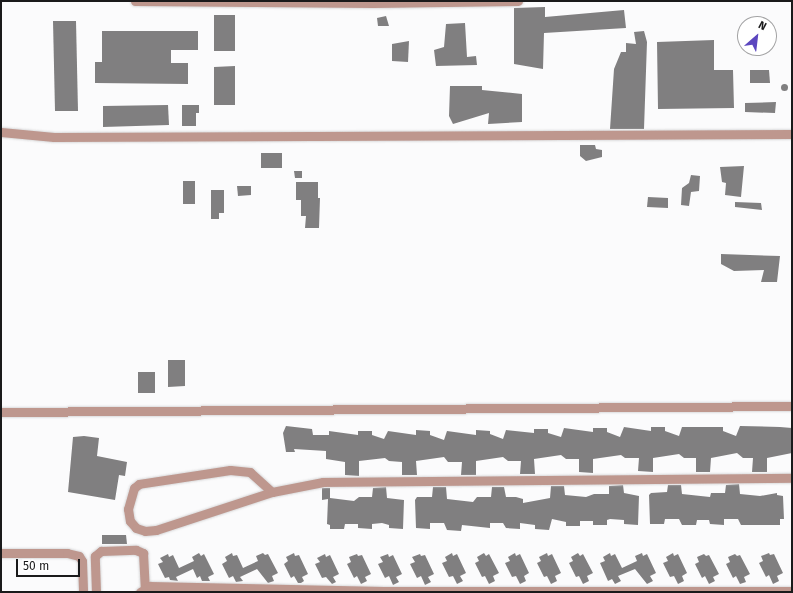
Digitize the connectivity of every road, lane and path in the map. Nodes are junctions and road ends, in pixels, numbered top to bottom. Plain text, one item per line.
1 (135, 1) edge
2 (518, 1) edge
3 (1, 132) edge
4 (792, 134) edge
5 (792, 406) edge
6 (1, 412) edge
7 (792, 478) edge
8 (272, 492) junction
9 (1, 553) edge
10 (143, 590) edge
11 (792, 591) edge
12 (83, 592) edge
13 (96, 592) edge
14 (384, 592) edge

1 - 2 street
3 - 4 street
5 - 6 street
7 - 8 street
8 - 8 street
9 - 12 street
10 - 13 street
10 - 14 street
11 - 14 street

